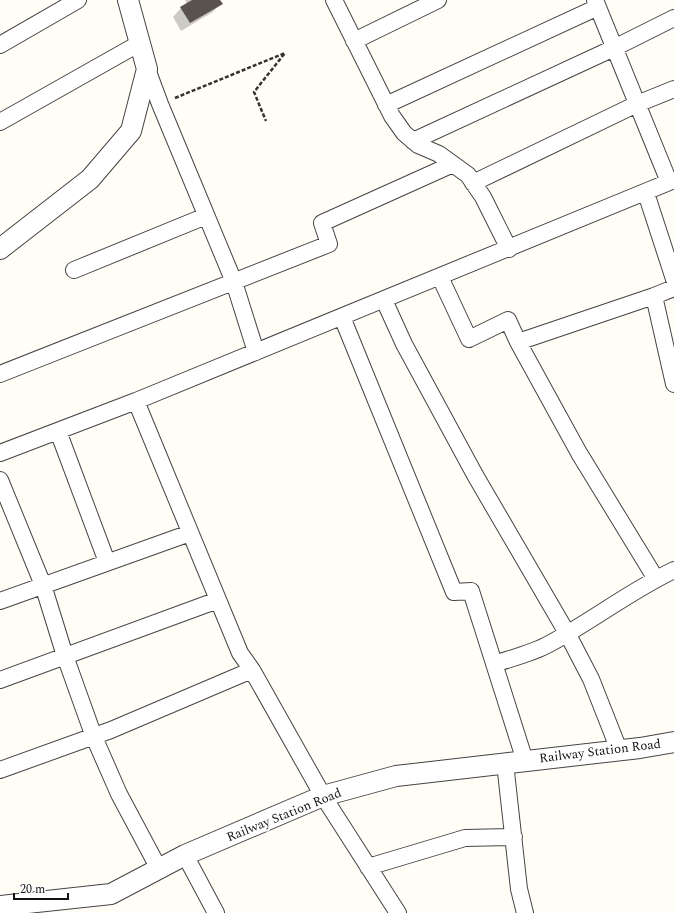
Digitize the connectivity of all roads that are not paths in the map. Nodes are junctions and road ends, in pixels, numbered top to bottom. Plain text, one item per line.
1 (78, 0) edge
2 (128, 0) edge
3 (334, 0) edge
4 (431, 1) edge
5 (596, 4) edge
6 (674, 18) edge
7 (354, 40) junction
8 (140, 43) junction
9 (0, 45) edge
10 (614, 48) junction
11 (147, 69) junction
12 (674, 89) edge
13 (637, 104) junction
14 (386, 105) junction
15 (0, 122) edge
16 (413, 141) junction
17 (453, 164) junction
18 (672, 181) edge
19 (473, 183) junction
20 (646, 193) junction
21 (206, 216) junction
22 (0, 249) edge
23 (509, 249) junction
24 (74, 270) dead end
25 (440, 277) junction
26 (674, 279) edge
27 (234, 282) junction
28 (674, 288) edge
29 (654, 296) junction
30 (384, 300) junction
31 (342, 317) junction
32 (518, 342) junction
33 (256, 352) junction
34 (0, 374) edge
35 (674, 384) edge
36 (136, 401) junction
37 (58, 431) junction
38 (0, 453) edge
39 (0, 480) edge
40 (190, 533) junction
41 (107, 562) junction
42 (674, 570) edge
43 (656, 579) junction
44 (43, 585) junction
45 (218, 600) junction
46 (0, 601) edge
47 (567, 633) junction
48 (65, 656) junction
49 (494, 664) junction
50 (252, 670) junction
51 (0, 680) edge
52 (94, 737) junction
53 (674, 742) edge
54 (619, 750) junction
55 (525, 761) junction
56 (505, 763) junction
57 (0, 770) edge
58 (323, 796) junction
59 (514, 837) junction
60 (185, 855) junction
61 (368, 867) junction
62 (159, 869) junction
63 (0, 906) edge
64 (216, 913) edge
65 (398, 913) edge
66 (525, 913) edge

1 - 9 street
2 - 8 street
3 - 7 street
4 - 7 street
5 - 10 street
5 - 14 street
6 - 10 street
7 - 14 street
8 - 11 street
8 - 15 street
10 - 13 street
10 - 16 street
11 - 21 street
11 - 22 street
12 - 13 street
13 - 18 street
13 - 19 street
14 - 16 street
16 - 17 street
17 - 19 street
17 - 27 street
18 - 20 street
19 - 23 street
20 - 23 street
20 - 26 street
21 - 24 street
21 - 27 street
23 - 25 street
25 - 30 street
25 - 32 street
27 - 33 street
27 - 34 street
28 - 29 street
29 - 32 street
29 - 35 street
30 - 31 street
30 - 47 street
31 - 33 street
31 - 49 street
32 - 43 street
33 - 36 street
36 - 37 street
36 - 40 street
37 - 38 street
37 - 41 street
39 - 44 street
40 - 41 street
40 - 45 street
41 - 44 street
42 - 43 street
43 - 47 street
44 - 46 street
44 - 48 street
45 - 48 street
45 - 50 street
47 - 49 street
47 - 54 street
48 - 51 street
48 - 52 street
49 - 55 street
50 - 52 street
50 - 58 street
52 - 57 street
52 - 62 street
53 - 54 street, Railway Station Road
54 - 55 street, Railway Station Road
55 - 56 street, Railway Station Road
56 - 58 street, Railway Station Road
56 - 59 street
58 - 60 street, Railway Station Road
58 - 61 street
59 - 61 street
59 - 66 street
60 - 62 street, Railway Station Road
60 - 64 street
61 - 65 street
62 - 63 street, Railway Station Road

